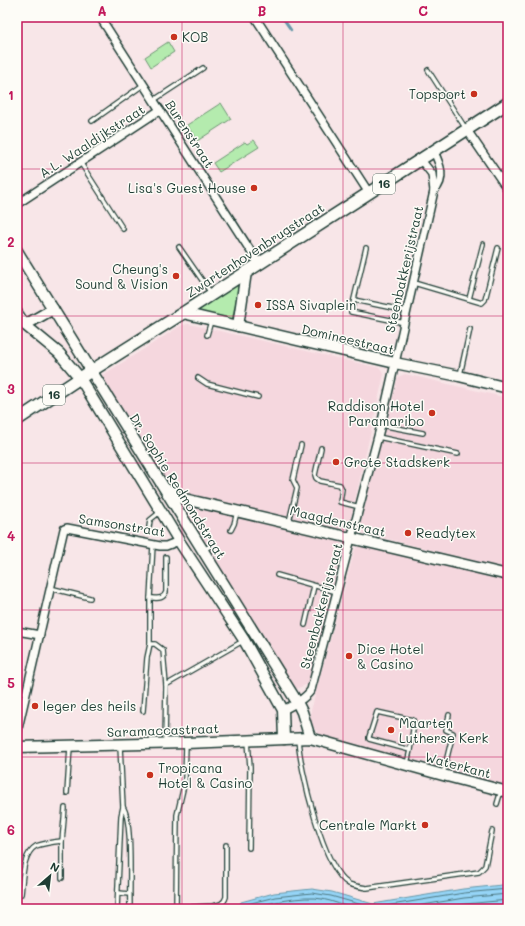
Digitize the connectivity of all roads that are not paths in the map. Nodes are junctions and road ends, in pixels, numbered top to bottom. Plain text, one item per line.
1 (100, 17) edge
2 (255, 17) edge
3 (202, 68) dead end
4 (428, 70) dead end
5 (143, 85) junction
6 (154, 100) junction
7 (508, 103) edge
8 (160, 110) junction
9 (92, 121) dead end
10 (467, 130) junction
11 (434, 152) junction
12 (421, 160) junction
13 (80, 162) junction
14 (508, 190) edge
15 (434, 191) junction
16 (369, 193) junction
17 (17, 204) edge
18 (123, 229) dead end
19 (483, 244) dead end
20 (178, 247) dead end
21 (366, 248) dead end
22 (498, 248) dead end
23 (17, 250) edge
24 (259, 264) junction
25 (246, 272) junction
26 (414, 283) junction
27 (212, 294) junction
28 (469, 299) junction
29 (354, 300) junction
30 (53, 309) junction
31 (407, 311) junction
32 (183, 313) junction
33 (17, 314) edge
34 (211, 320) junction
35 (405, 323) junction
36 (25, 325) junction
37 (238, 326) junction
38 (470, 329) dead end
39 (207, 335) dead end
40 (395, 363) junction
41 (92, 371) junction
42 (459, 376) junction
43 (80, 378) junction
44 (198, 378) dead end
45 (508, 388) edge
46 (258, 397) dead end
47 (17, 420) edge
48 (382, 425) junction
49 (423, 433) dead end
50 (378, 437) junction
51 (301, 445) dead end
52 (321, 448) dead end
53 (458, 454) dead end
54 (164, 488) junction
55 (193, 501) junction
56 (360, 507) junction
57 (176, 508) junction
58 (237, 511) junction
59 (162, 513) junction
60 (289, 523) junction
61 (149, 527) dead end
62 (231, 530) dead end
63 (352, 538) junction
64 (179, 541) junction
65 (153, 545) junction
66 (166, 557) dead end
67 (277, 575) dead end
68 (508, 575) edge
69 (314, 586) junction
70 (50, 588) junction
71 (337, 592) junction
72 (90, 598) dead end
73 (150, 598) junction
74 (305, 625) dead end
75 (17, 631) edge
76 (40, 635) junction
77 (244, 640) junction
78 (150, 644) junction
79 (166, 685) junction
80 (297, 702) junction
81 (283, 710) junction
82 (143, 711) dead end
83 (449, 715) dead end
84 (17, 733) edge
85 (310, 738) junction
86 (284, 739) junction
87 (298, 739) junction
88 (248, 740) junction
89 (186, 743) junction
90 (120, 744) junction
91 (165, 744) junction
92 (70, 746) junction
93 (17, 747) edge
94 (410, 750) junction
95 (407, 765) junction
96 (443, 775) junction
97 (504, 791) edge
98 (67, 793) dead end
99 (497, 804) dead end
100 (123, 807) junction
101 (64, 808) dead end
102 (492, 832) dead end
103 (62, 841) junction
104 (226, 845) dead end
105 (249, 848) dead end
106 (62, 878) dead end
107 (119, 893) junction
108 (21, 894) dead end
109 (129, 894) junction
110 (117, 909) edge
111 (132, 909) edge
112 (164, 909) edge
113 (176, 909) edge

1 - 5 street, Burenstraat
2 - 16 street
3 - 6 lane
4 - 10 lane
5 - 6 street, Burenstraat
5 - 9 lane
6 - 8 street, Burenstraat
7 - 10 main road, Zwartenhovenbrugstraat / 16
8 - 13 street, A.L. Waaldijkstraat
8 - 24 street, Burenstraat
10 - 11 main road, Zwartenhovenbrugstraat / 16
10 - 14 street
11 - 12 main road, Zwartenhovenbrugstraat / 16
11 - 15 street, Steenbakkerijstraat
12 - 15 street, Steenbakkerijstraat
12 - 16 main road, Zwartenhovenbrugstraat / 16
13 - 17 street, A.L. Waaldijkstraat
13 - 18 lane
15 - 26 street, Steenbakkerijstraat
16 - 24 main road, Zwartenhovenbrugstraat / 16
19 - 28 lane
20 - 27 lane
21 - 29 lane
22 - 28 lane
23 - 30 street, Dr. Sophie Redmondstraat
24 - 25 main road, Zwartenhovenbrugstraat / 16
25 - 27 main road, Zwartenhovenbrugstraat / 16
25 - 37 street
26 - 28 lane
26 - 31 street, Steenbakkerijstraat
27 - 32 main road, Zwartenhovenbrugstraat / 16
29 - 31 lane
29 - 35 lane
30 - 36 street
30 - 41 street, Dr. Sophie Redmondstraat
31 - 35 street, Steenbakkerijstraat
32 - 34 street, Domineestraat
32 - 41 main road, Zwartenhovenbrugstraat / 16
33 - 36 street, Dr. Sophie Redmondstraat
34 - 37 street, Domineestraat
34 - 39 lane
35 - 40 street, Steenbakkerijstraat
36 - 43 street, Dr. Sophie Redmondstraat
37 - 40 street, Domineestraat
38 - 42 lane
40 - 42 street, Domineestraat
40 - 48 street, Steenbakkerijstraat
41 - 43 main road, Zwartenhovenbrugstraat / 16
41 - 54 street, Dr. Sophie Redmondstraat
42 - 45 street, Domineestraat
43 - 47 main road, Zwartenhovenbrugstraat / 16
43 - 59 street, Dr. Sophie Redmondstraat
44 - 46 lane
48 - 49 lane
48 - 50 street, Steenbakkerijstraat
50 - 53 lane
50 - 56 street, Steenbakkerijstraat
51 - 60 lane
52 - 56 lane
54 - 55 street, Maagdenstraat
54 - 57 street, Dr. Sophie Redmondstraat
55 - 57 street
55 - 58 street, Maagdenstraat
56 - 63 street, Steenbakkerijstraat
57 - 59 street
57 - 80 street, Dr. Sophie Redmondstraat
58 - 60 street, Maagdenstraat
58 - 62 lane
59 - 61 lane
59 - 64 street, Dr. Sophie Redmondstraat
60 - 63 street, Maagdenstraat
63 - 68 street, Maagdenstraat
63 - 71 street, Steenbakkerijstraat
64 - 65 street, Samsonstraat
64 - 77 street, Dr. Sophie Redmondstraat
65 - 70 street, Samsonstraat
65 - 73 lane
66 - 73 lane
67 - 69 lane
69 - 71 lane
69 - 74 lane
70 - 72 lane
70 - 76 street
71 - 80 street, Steenbakkerijstraat
73 - 78 lane
75 - 76 street
76 - 84 street
77 - 79 lane
77 - 81 street, Dr. Sophie Redmondstraat
78 - 79 lane
78 - 82 lane
79 - 91 lane
80 - 81 street, Steenbakkerijstraat
80 - 85 street, Dr. Sophie Redmondstraat
81 - 86 street, Dr. Sophie Redmondstraat
83 - 96 lane
85 - 87 street, Saramaccastraat
85 - 95 street, Waterkant
86 - 87 street, Saramaccastraat
86 - 88 street, Saramaccastraat
87 - 102 lane
88 - 89 street, Saramaccastraat
88 - 105 lane
89 - 91 street, Saramaccastraat
89 - 113 lane
90 - 91 street, Saramaccastraat
90 - 92 street, Saramaccastraat
90 - 100 lane
92 - 93 street, Saramaccastraat
92 - 98 lane
94 - 94 lane
94 - 95 lane
95 - 96 street, Waterkant
96 - 97 street, Waterkant
97 - 99 lane
100 - 107 lane
100 - 109 lane
101 - 103 lane
103 - 106 lane
103 - 108 lane
104 - 113 lane
107 - 109 lane
107 - 110 lane
109 - 111 lane
112 - 113 lane

